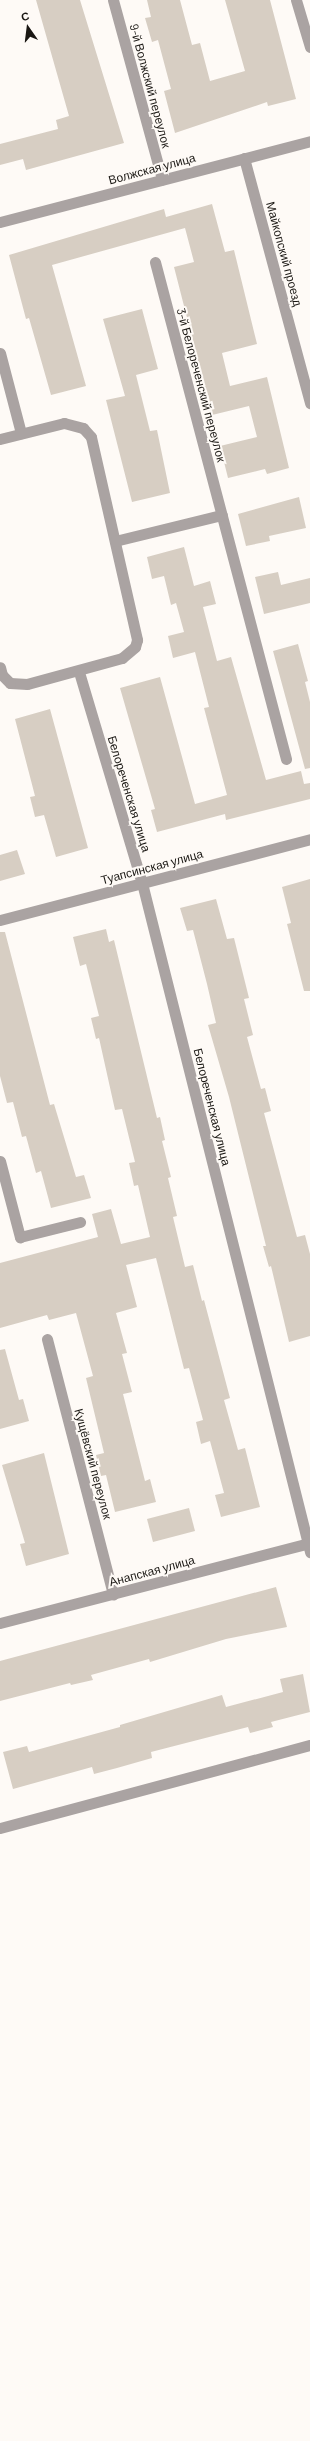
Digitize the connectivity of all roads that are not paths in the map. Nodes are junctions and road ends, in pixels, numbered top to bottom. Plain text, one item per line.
1 (113, 0) edge
2 (296, 0) edge
3 (310, 47) edge
4 (310, 141) edge
5 (244, 158) junction
6 (162, 179) junction
7 (0, 222) edge
8 (155, 262) dead end
9 (0, 353) edge
10 (310, 403) edge
11 (21, 433) junction
12 (0, 439) edge
13 (222, 515) junction
14 (115, 541) junction
15 (0, 667) edge
16 (79, 672) junction
17 (286, 759) dead end
18 (310, 839) edge
19 (142, 883) junction
20 (0, 920) edge
21 (0, 1161) edge
22 (80, 1222) dead end
23 (47, 1340) dead end
24 (309, 1546) edge
25 (113, 1595) junction
26 (0, 1623) edge
27 (310, 1745) edge
28 (0, 1828) edge

1 - 6 street, 9-й Волжский переулок
2 - 3 street
4 - 5 street, Волжская улица
5 - 6 street, Волжская улица
5 - 10 street, Майкопский проезд
6 - 7 street, Волжская улица
8 - 13 street, 3-й Белореченский переулок
9 - 11 street
11 - 12 street
11 - 14 street
13 - 14 street
13 - 17 street, 3-й Белореченский переулок
14 - 16 street
15 - 16 street
16 - 19 street, Белореченская улица
18 - 19 street, Туапсинская улица
19 - 20 street, Туапсинская улица
19 - 24 street, Белореченская улица
21 - 22 street
23 - 25 street, Кущёвский переулок
24 - 25 street, Анапская улица
25 - 26 street, Анапская улица
27 - 28 street

